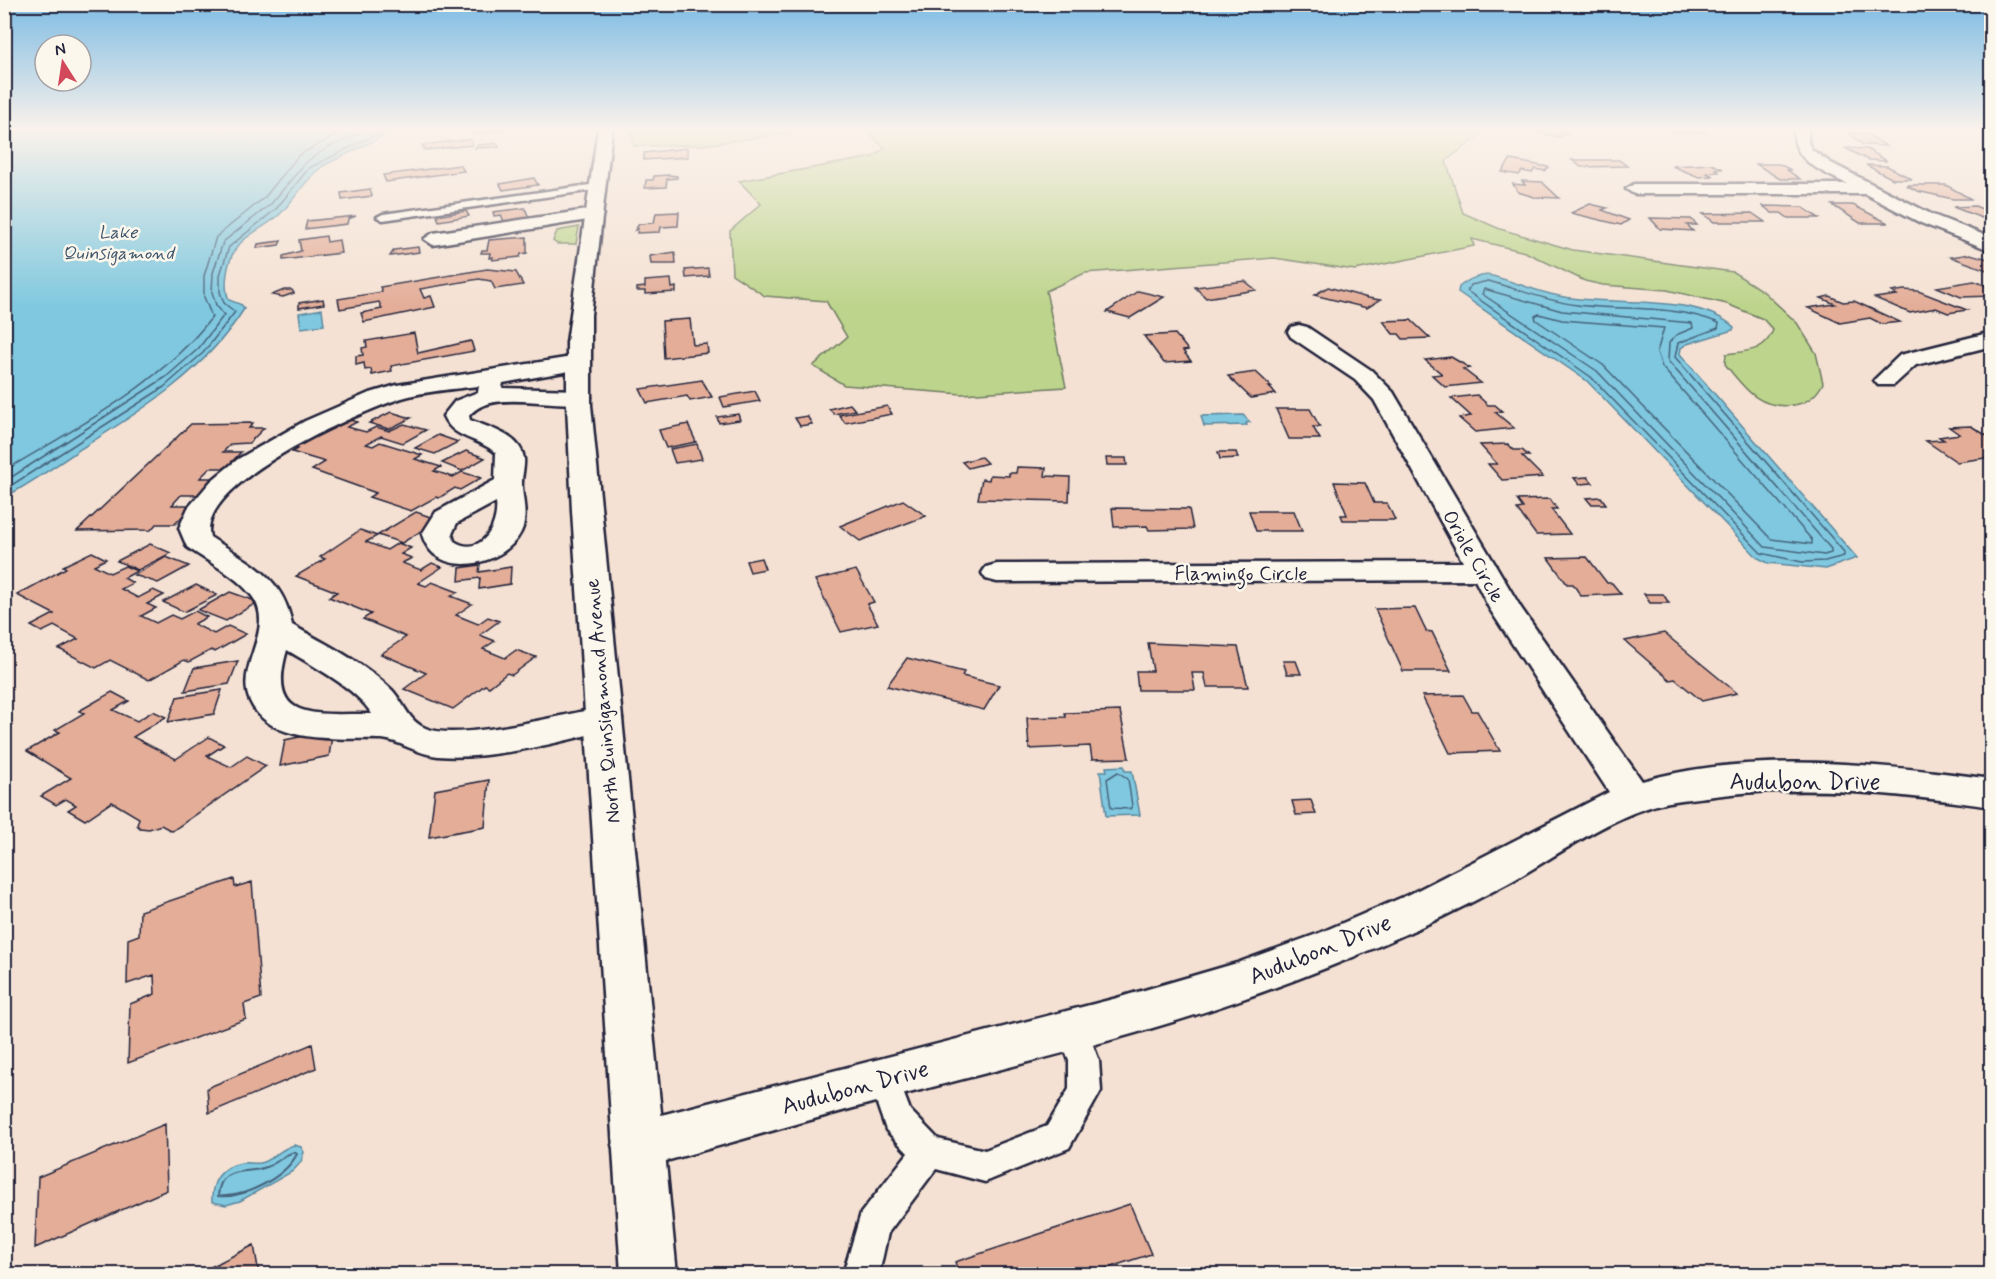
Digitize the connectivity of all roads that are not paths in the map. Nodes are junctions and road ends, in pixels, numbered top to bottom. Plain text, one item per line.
1 (597, 189) edge
2 (1634, 189) dead end
3 (1864, 189) joint
4 (596, 200) junction
5 (384, 217) dead end
6 (433, 239) dead end
7 (1992, 245) edge
8 (1299, 332) dead end
9 (1992, 339) edge
10 (579, 380) junction
11 (1886, 380) dead end
12 (491, 387) junction
13 (508, 484) dead end
14 (1485, 571) junction
15 (997, 573) dead end
16 (277, 630) junction
17 (604, 718) junction
18 (398, 728) junction
19 (1992, 793) edge
20 (1633, 798) junction
21 (1073, 1030) junction
22 (883, 1078) junction
23 (638, 1145) junction
24 (929, 1152) junction
25 (649, 1275) edge
26 (861, 1275) edge

1 - 4 street, North Quinsigamond Avenue
2 - 3 street
3 - 7 street
4 - 5 lane
4 - 6 street
4 - 10 street, North Quinsigamond Avenue
8 - 14 street, Oriole Circle
9 - 11 street
10 - 12 street
10 - 12 street
10 - 17 street, North Quinsigamond Avenue
12 - 13 street
12 - 16 street
14 - 15 street, Flamingo Circle
14 - 20 street, Oriole Circle
16 - 18 street
16 - 18 street
17 - 18 street
17 - 23 street, North Quinsigamond Avenue
19 - 20 street, Audubon Drive
20 - 21 street, Audubon Drive
21 - 22 street, Audubon Drive
21 - 24 lane
22 - 23 street, Audubon Drive
22 - 24 lane
23 - 25 street, North Quinsigamond Avenue
24 - 26 lane

